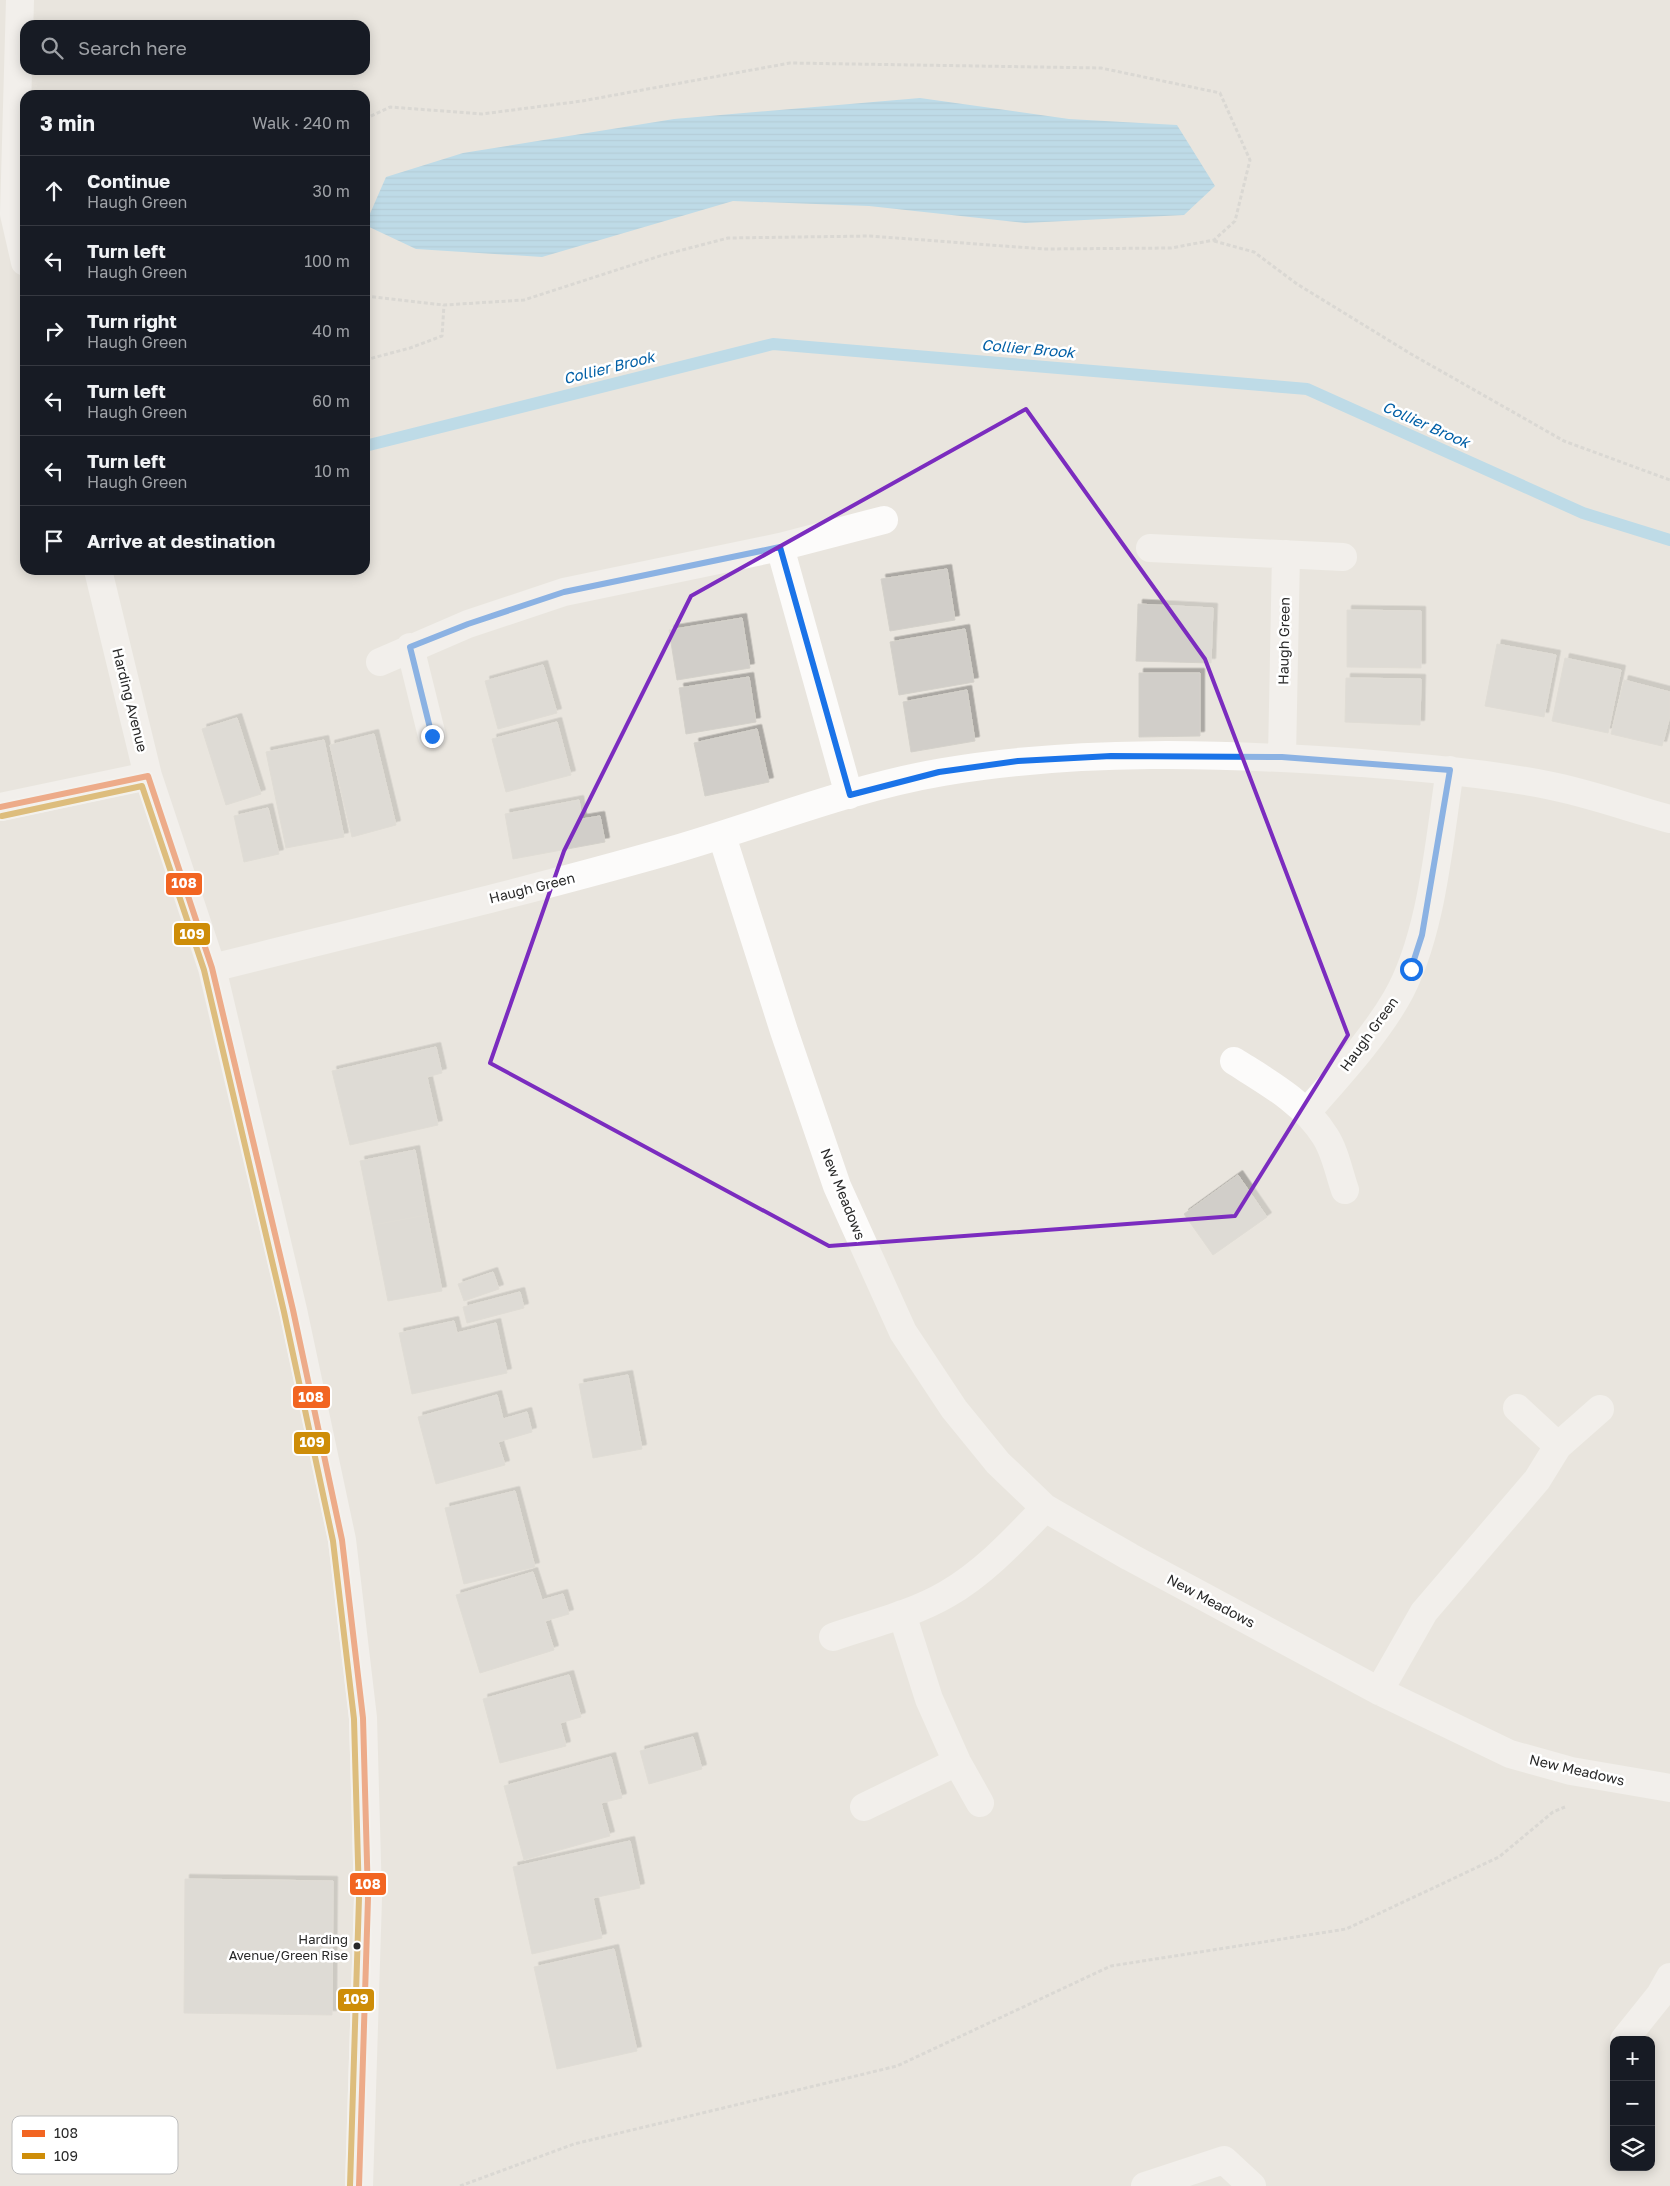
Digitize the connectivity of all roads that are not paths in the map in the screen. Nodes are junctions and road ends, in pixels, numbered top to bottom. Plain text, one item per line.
1 (20, 0) edge
2 (7, 214) edge
3 (20, 249) edge
4 (884, 520) dead end
5 (780, 547) junction
6 (1150, 548) dead end
7 (1286, 554) junction
8 (1342, 557) dead end
9 (99, 575) edge
10 (410, 647) junction
11 (380, 662) dead end
12 (432, 736) dead end
13 (1282, 757) junction
14 (1450, 770) junction
15 (148, 776) junction
16 (850, 795) junction
17 (0, 807) edge
18 (1670, 819) edge
19 (722, 836) junction
20 (212, 968) junction
21 (1234, 1060) dead end
22 (1307, 1112) junction
23 (1345, 1190) dead end
24 (1517, 1408) dead end
25 (1600, 1409) dead end
26 (1558, 1446) junction
27 (1045, 1508) junction
28 (902, 1614) junction
29 (833, 1637) dead end
30 (1379, 1691) junction
31 (957, 1762) junction
32 (1670, 1788) edge
33 (980, 1803) dead end
34 (864, 1807) dead end
35 (1667, 1992) edge
36 (1628, 2036) edge
37 (359, 2186) edge
38 (1145, 2186) edge
39 (1252, 2186) edge

1 - 2 street
2 - 3 street
4 - 5 street
5 - 10 street
5 - 16 street
6 - 7 street
7 - 8 street
7 - 13 street, Haugh Green
9 - 15 street, Harding Avenue
10 - 11 street
10 - 12 street
13 - 14 street, Haugh Green
13 - 16 street, Haugh Green
14 - 18 street, Haugh Green
14 - 22 street, Haugh Green
15 - 17 street
15 - 20 street, Harding Avenue
16 - 19 street, Haugh Green
19 - 20 street, Haugh Green
19 - 27 street, New Meadows
20 - 37 street, Harding Avenue
21 - 22 street
22 - 23 street
24 - 26 street
25 - 26 street
26 - 30 street
27 - 28 street
27 - 30 street, New Meadows
28 - 29 street
28 - 31 street
30 - 32 street, New Meadows
31 - 33 street
31 - 34 street
35 - 36 street
38 - 39 street

